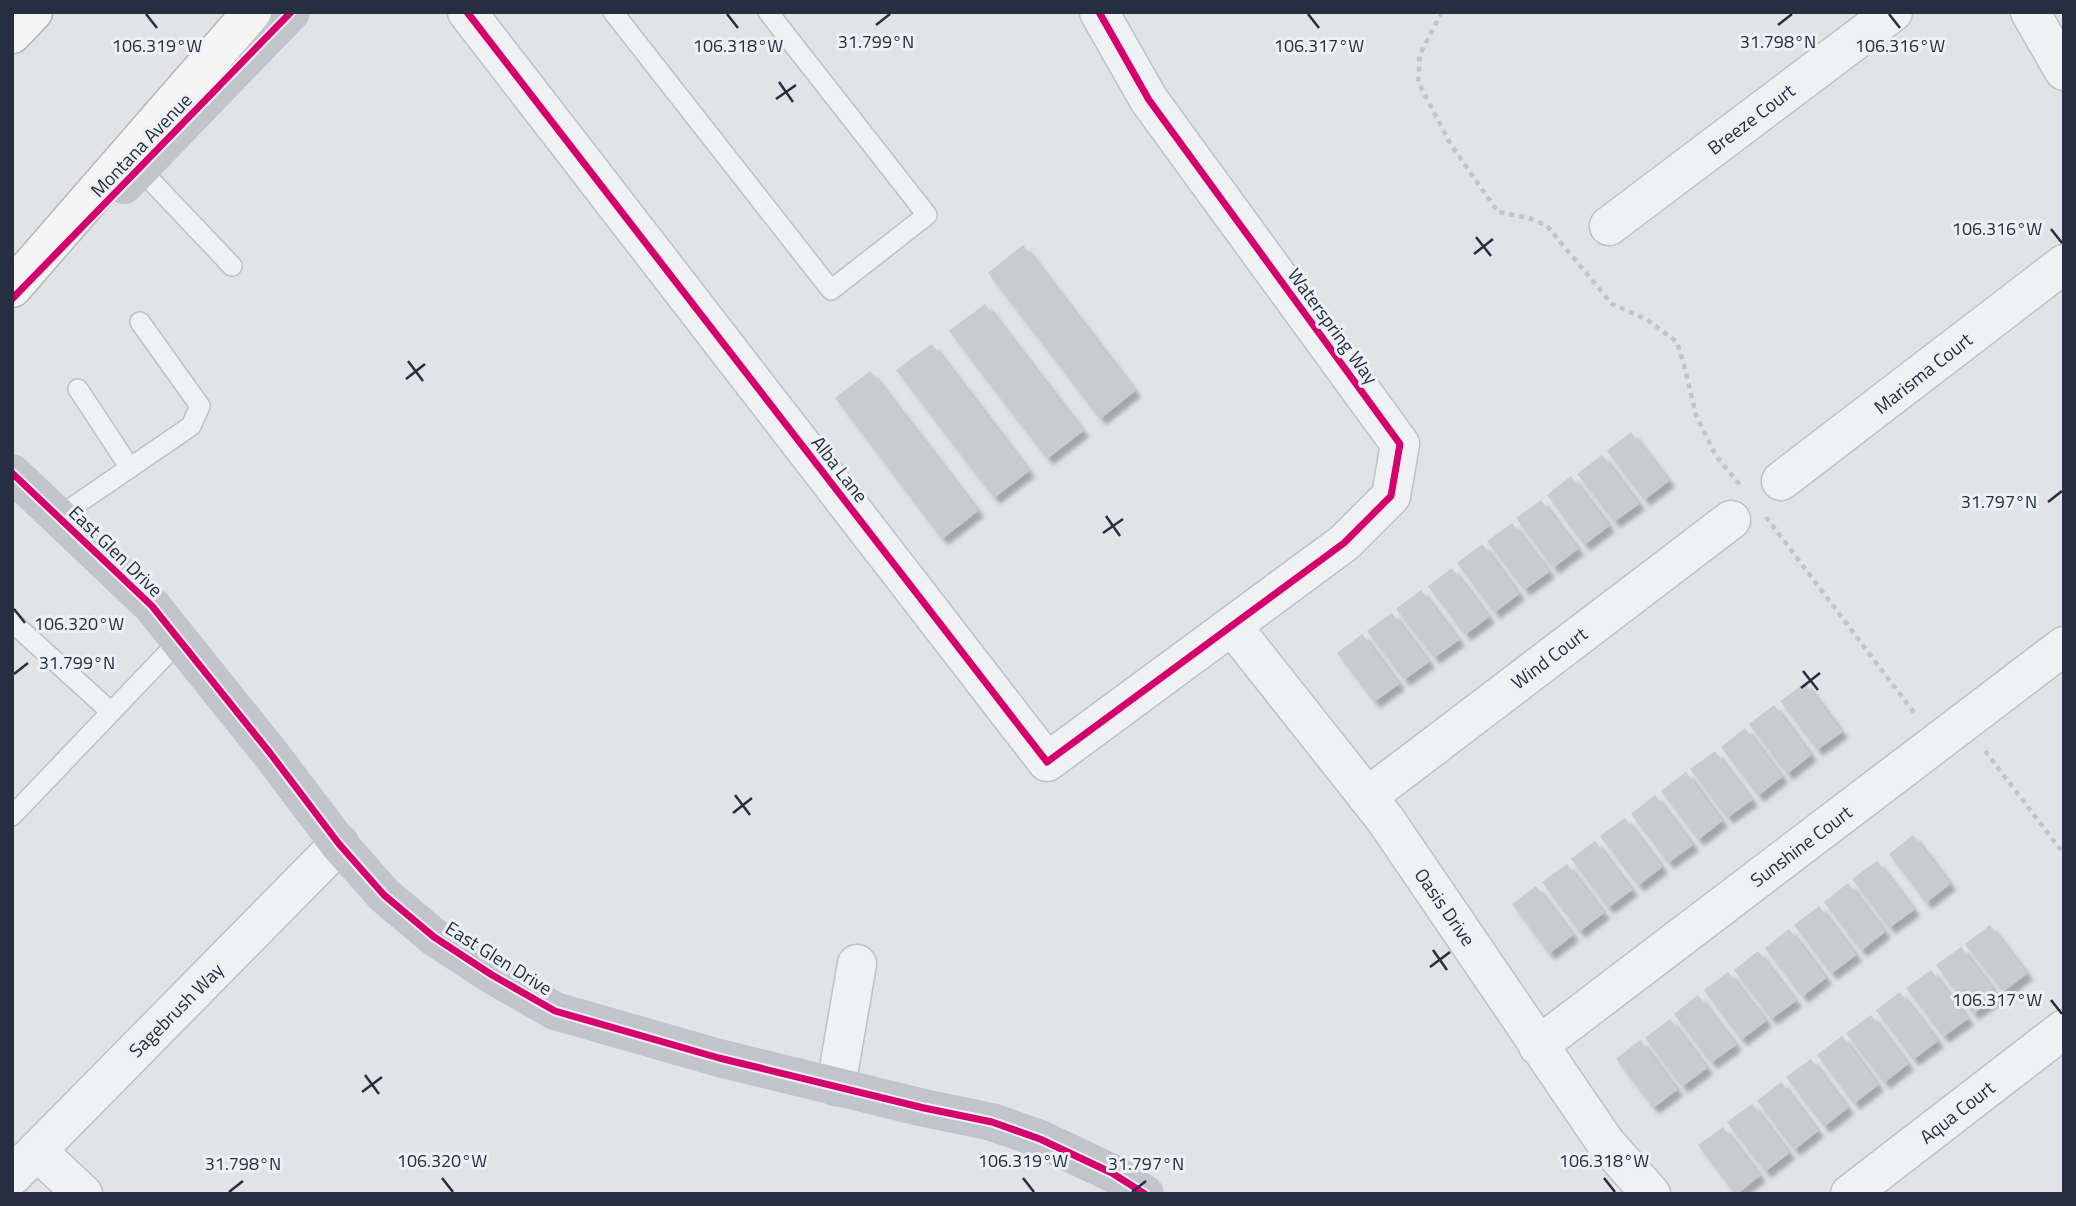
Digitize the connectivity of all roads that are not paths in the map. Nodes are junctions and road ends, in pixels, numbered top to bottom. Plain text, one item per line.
1 (33, 12) edge
2 (252, 12) edge
3 (291, 12) edge
4 (467, 12) edge
5 (613, 12) edge
6 (768, 12) edge
7 (1099, 12) edge
8 (1893, 12) edge
9 (2029, 12) edge
10 (12, 34) edge
11 (2064, 71) edge
12 (139, 168) junction
13 (1609, 226) dead end
14 (2064, 264) edge
15 (232, 266) dead end
16 (12, 288) edge
17 (12, 299) edge
18 (140, 322) dead end
19 (78, 389) dead end
20 (130, 468) junction
21 (12, 473) edge
22 (1755, 502) joint
23 (58, 517) junction
24 (12, 622) edge
25 (1233, 626) junction
26 (180, 640) junction
27 (2064, 646) edge
28 (111, 712) junction
29 (1367, 797) junction
30 (12, 816) edge
31 (339, 844) junction
32 (857, 964) dead end
33 (2064, 1029) edge
34 (1538, 1046) junction
35 (836, 1086) junction
36 (25, 1163) edge
37 (83, 1194) edge
38 (1145, 1194) edge
39 (1651, 1194) edge
40 (1850, 1194) edge

1 - 10 highway
2 - 16 highway
3 - 12 street, Montana Avenue
4 - 25 street, Alba Lane
5 - 6 lane
7 - 25 street, Waterspring Way
8 - 13 street, Breeze Court
9 - 11 street
12 - 15 lane
12 - 17 street, Montana Avenue
14 - 22 street, Marisma Court
18 - 20 lane
19 - 20 lane
20 - 23 lane
21 - 23 street, East Glen Drive
22 - 29 street, Wind Court
23 - 26 street, East Glen Drive
24 - 28 lane
25 - 29 street, Oasis Drive
26 - 28 lane
26 - 31 street, East Glen Drive
27 - 34 street, Sunshine Court
28 - 30 lane
29 - 34 street, Oasis Drive
31 - 35 street, East Glen Drive
31 - 36 street, Sagebrush Way
32 - 35 street
33 - 40 street, Aqua Court
34 - 39 street, Oasis Drive
35 - 38 street, East Glen Drive
36 - 37 street

